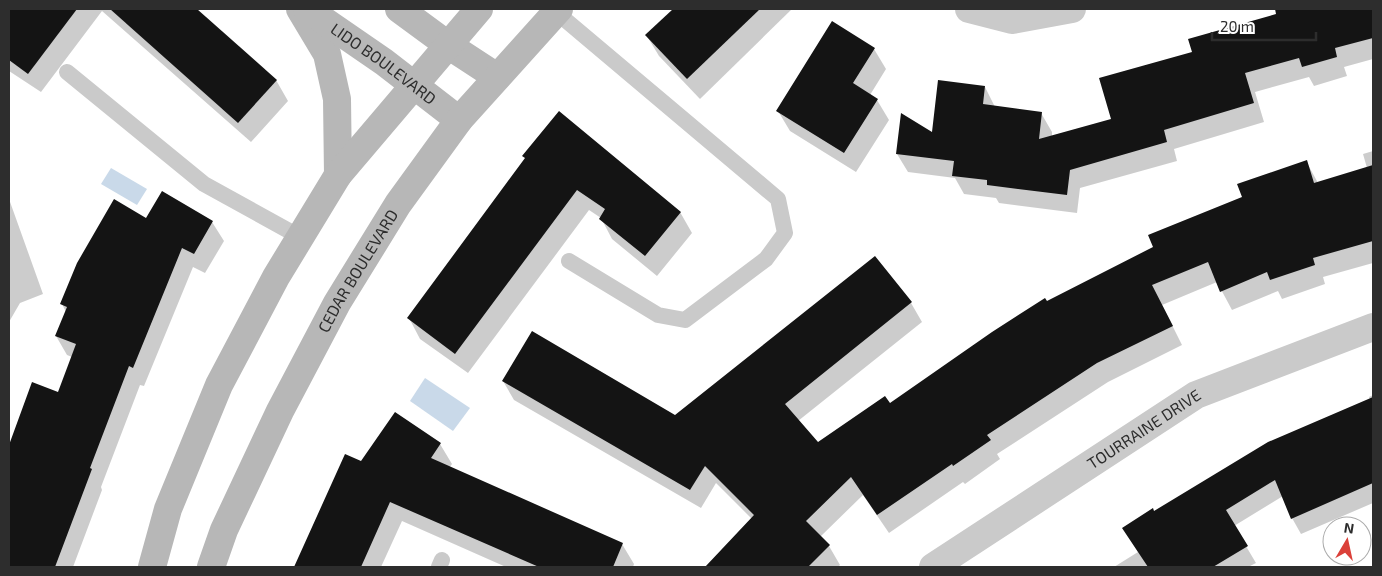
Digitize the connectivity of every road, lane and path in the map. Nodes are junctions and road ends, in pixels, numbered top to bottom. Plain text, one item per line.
1 (300, 9) edge
2 (307, 9) edge
3 (399, 9) edge
4 (479, 9) edge
5 (969, 9) edge
6 (1072, 9) edge
7 (557, 10) edge
8 (448, 45) junction
9 (67, 72) dead end
10 (496, 77) junction
11 (414, 85) junction
12 (459, 120) junction
13 (338, 175) junction
14 (300, 237) junction
15 (569, 261) dead end
16 (1373, 327) edge
17 (152, 567) edge
18 (211, 567) edge
19 (933, 567) edge

1 - 13 street
2 - 11 street, LIDO BOULEVARD
3 - 8 street
4 - 8 street
5 - 6 street
7 - 10 street, CEDAR BOULEVARD
7 - 15 lane
8 - 10 street
8 - 11 street
9 - 14 lane
10 - 12 street, CEDAR BOULEVARD
11 - 12 street, LIDO BOULEVARD
11 - 13 street
12 - 18 street, CEDAR BOULEVARD
13 - 14 street
14 - 17 street
16 - 19 street, TOURRAINE DRIVE

